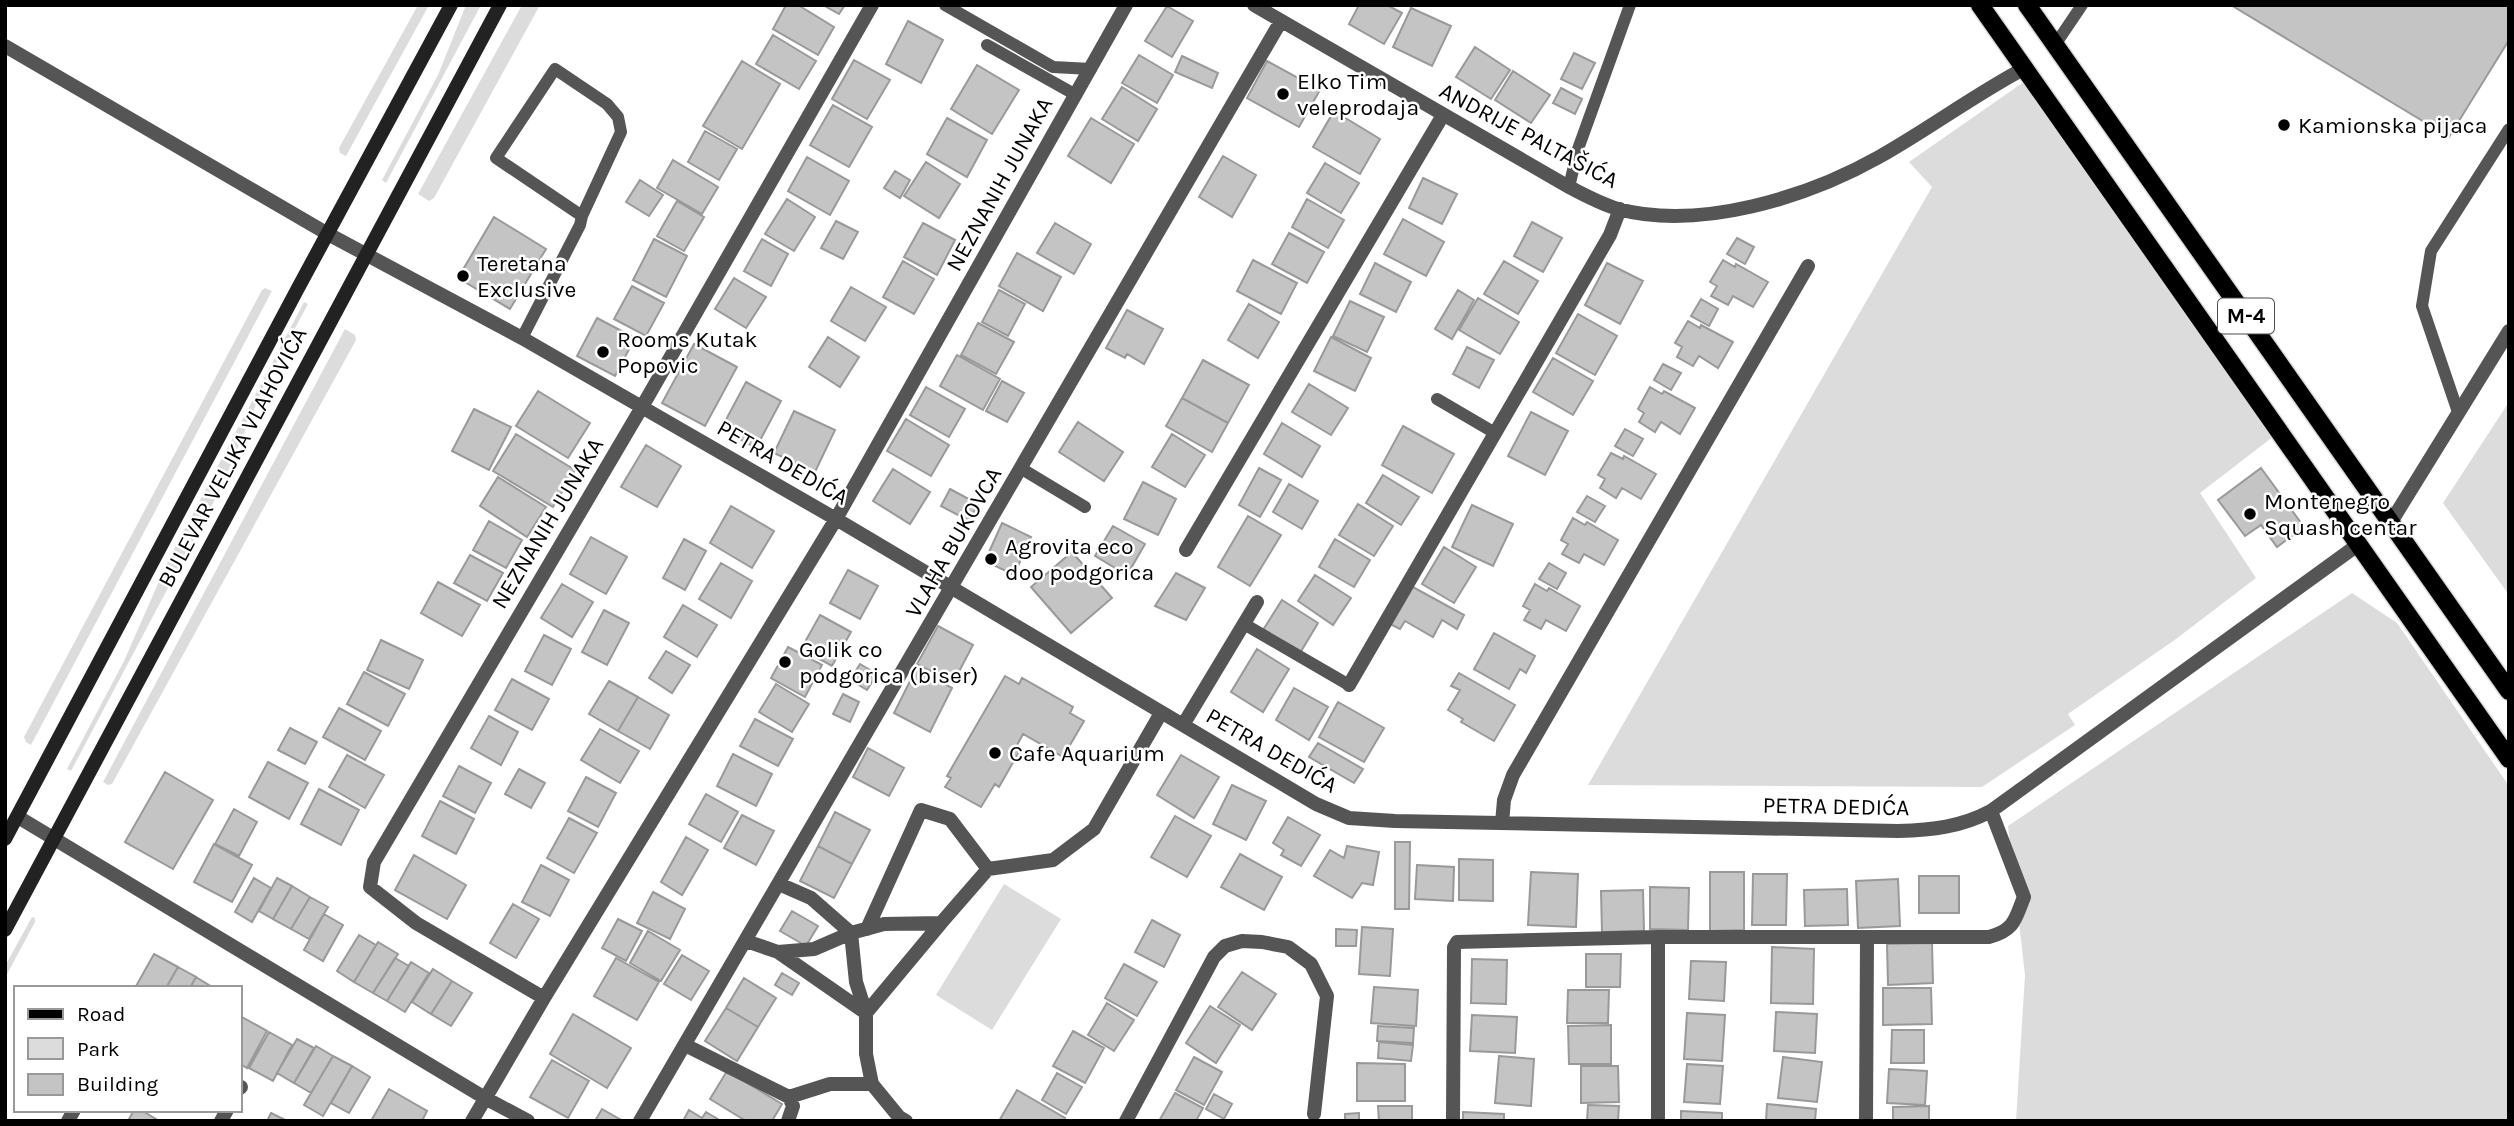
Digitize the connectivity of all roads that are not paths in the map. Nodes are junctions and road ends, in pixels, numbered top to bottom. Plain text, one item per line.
1 (451, 5) edge
2 (500, 5) edge
3 (872, 5) edge
4 (945, 5) edge
5 (1126, 5) edge
6 (1254, 5) edge
7 (1630, 5) edge
8 (1980, 5) edge
9 (2027, 5) edge
10 (2082, 5) edge
11 (1282, 21) junction
12 (987, 45) dead end
13 (2055, 45) junction
14 (5, 46) edge
15 (2025, 68) junction
16 (1091, 69) junction
17 (1076, 95) junction
18 (1443, 115) junction
19 (2509, 129) edge
20 (1569, 187) junction
21 (1620, 209) junction
22 (582, 216) junction
23 (328, 234) junction
24 (365, 255) junction
25 (1808, 265) dead end
26 (2509, 331) edge
27 (522, 338) junction
28 (1437, 399) dead end
29 (642, 407) junction
30 (2458, 412) junction
31 (1495, 433) junction
32 (1022, 469) junction
33 (1085, 507) dead end
34 (836, 519) junction
35 (2391, 522) junction
36 (2359, 544) junction
37 (1186, 550) dead end
38 (953, 587) junction
39 (1257, 602) dead end
40 (1244, 624) junction
41 (1349, 685) joint
42 (2509, 691) edge
43 (1161, 713) junction
44 (1183, 725) junction
45 (2506, 754) edge
46 (1991, 811) junction
47 (18, 817) junction
48 (1502, 823) junction
49 (55, 837) junction
50 (5, 839) edge
51 (988, 869) junction
52 (779, 884) junction
53 (941, 923) junction
54 (867, 929) junction
55 (5, 930) edge
56 (851, 933) junction
57 (1658, 937) junction
58 (1867, 938) junction
59 (746, 940) junction
60 (778, 951) junction
61 (544, 998) junction
62 (866, 1013) junction
63 (685, 1045) junction
64 (872, 1084) junction
65 (789, 1097) junction
66 (485, 1098) junction
67 (1314, 1114) dead end
68 (472, 1121) edge
69 (528, 1121) edge
70 (640, 1121) edge
71 (788, 1121) edge
72 (906, 1121) edge
73 (1126, 1121) edge
74 (1453, 1121) edge
75 (1658, 1121) edge
76 (1866, 1121) edge

1 - 23 main road, BULEVAR VELJKA VLAHOVIĆA
2 - 24 main road, BULEVAR VELJKA VLAHOVIĆA
3 - 29 street, NEZNANIH JUNAKA
4 - 16 lane
5 - 16 street, NEZNANIH JUNAKA
6 - 11 street, ANDRIJE PALTAŠIĆA
7 - 20 lane
8 - 15 main road, M-4
9 - 13 main road, M-4
10 - 13 lane
11 - 18 street, ANDRIJE PALTAŠIĆA
11 - 32 street, VLAHA BUKOVCA
12 - 17 lane
13 - 35 main road, M-4
14 - 23 street, PETRA DEDIĆA
15 - 21 street, ANDRIJE PALTAŠIĆA
15 - 36 main road, M-4
16 - 17 street, NEZNANIH JUNAKA
17 - 34 street, NEZNANIH JUNAKA
18 - 20 street, ANDRIJE PALTAŠIĆA
18 - 37 street
19 - 30 lane
20 - 21 street, ANDRIJE PALTAŠIĆA
21 - 31 street
22 - 22 lane
22 - 27 lane
23 - 24 street, PETRA DEDIĆA
23 - 47 main road, BULEVAR VELJKA VLAHOVIĆA
24 - 27 street, PETRA DEDIĆA
24 - 49 main road, BULEVAR VELJKA VLAHOVIĆA
25 - 48 street
26 - 30 street
27 - 29 street, PETRA DEDIĆA
28 - 31 lane
29 - 34 street, PETRA DEDIĆA
29 - 61 street, NEZNANIH JUNAKA
30 - 35 street
31 - 41 street
32 - 33 lane
32 - 38 street, VLAHA BUKOVCA
34 - 38 street, PETRA DEDIĆA
34 - 61 street, NEZNANIH JUNAKA
35 - 42 main road, M-4
36 - 45 main road, M-4
36 - 46 street, PETRA DEDIĆA
38 - 43 street, PETRA DEDIĆA
38 - 52 street, VLAHA BUKOVCA
39 - 40 street
40 - 41 lane
40 - 44 street
43 - 44 street, PETRA DEDIĆA
43 - 51 street
44 - 48 street, PETRA DEDIĆA
46 - 48 street, PETRA DEDIĆA
46 - 58 street
47 - 49 street
47 - 50 main road, BULEVAR VELJKA VLAHOVIĆA
49 - 55 main road, BULEVAR VELJKA VLAHOVIĆA
49 - 66 street
51 - 53 street
51 - 54 street
52 - 56 street
52 - 59 street, VLAHA BUKOVCA
53 - 54 street
53 - 62 street
54 - 56 street
56 - 60 street
56 - 62 street
57 - 58 street
57 - 74 street
57 - 75 street
58 - 76 street
59 - 60 street
59 - 63 street, VLAHA BUKOVCA
60 - 62 street
61 - 66 street, NEZNANIH JUNAKA
62 - 64 street
63 - 65 street
63 - 70 street, VLAHA BUKOVCA
64 - 65 street
64 - 72 street
65 - 71 street
66 - 68 street, NEZNANIH JUNAKA
66 - 69 street
67 - 73 street

